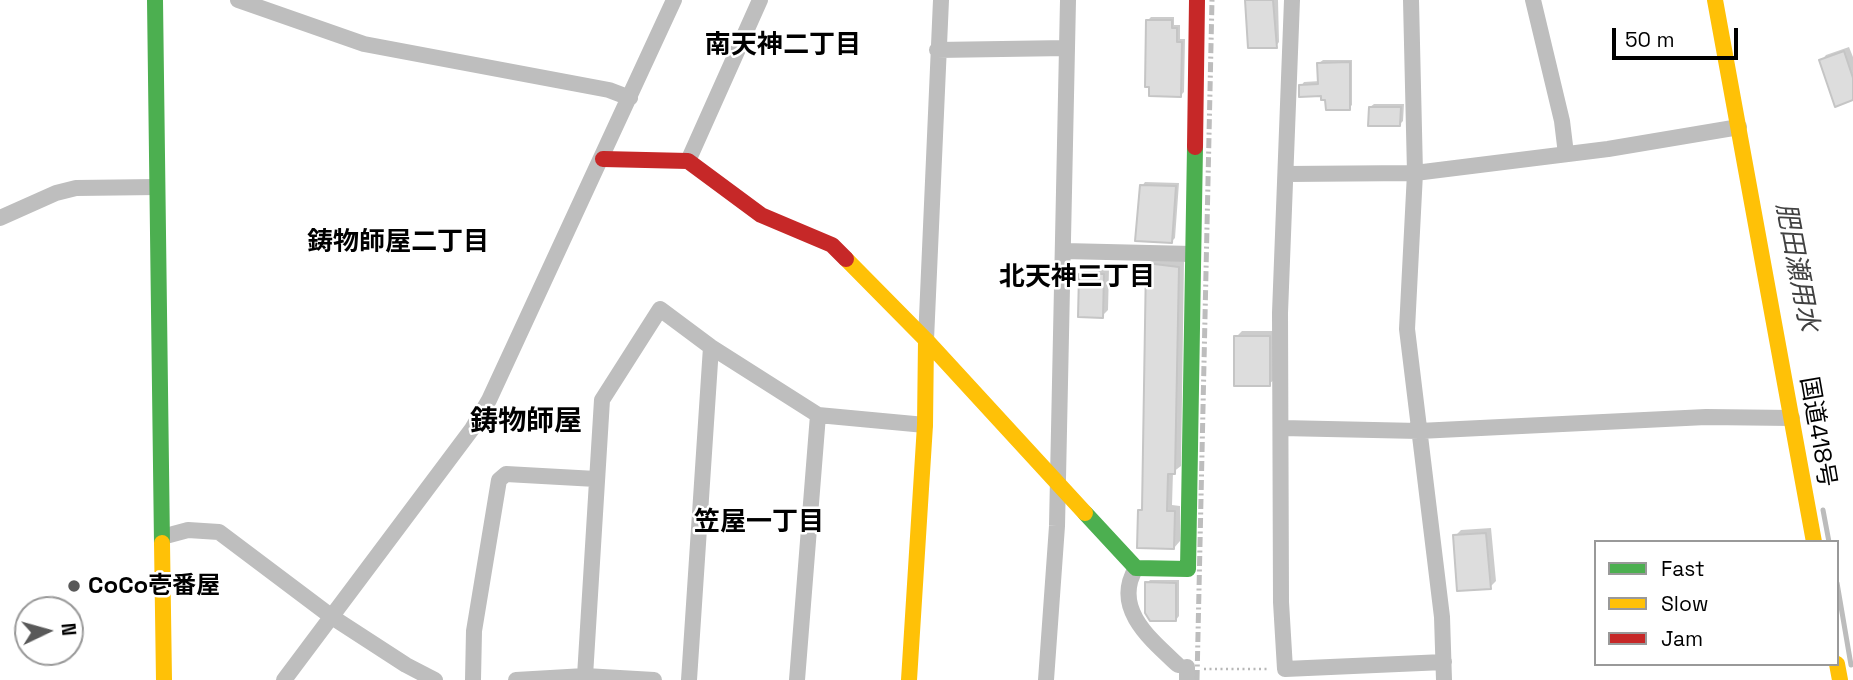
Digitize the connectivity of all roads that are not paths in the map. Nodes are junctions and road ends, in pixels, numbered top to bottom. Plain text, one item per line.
1 (155, 0) edge
2 (238, 0) edge
3 (674, 0) edge
4 (760, 0) edge
5 (941, 0) edge
6 (1068, 0) edge
7 (1197, 0) edge
8 (1292, 0) edge
9 (1411, 0) edge
10 (1533, 0) edge
11 (1715, 0) edge
12 (270, 3) edge
13 (1067, 48) junction
14 (937, 50) junction
15 (630, 98) junction
16 (1739, 127) junction
17 (1566, 154) junction
18 (603, 159) junction
19 (688, 161) junction
20 (1415, 173) junction
21 (1287, 174) junction
22 (157, 187) junction
23 (0, 218) edge
24 (1065, 251) junction
25 (1192, 254) junction
26 (926, 340) junction
27 (711, 347) junction
28 (818, 415) junction
29 (1792, 418) junction
30 (925, 425) junction
31 (1282, 428) junction
32 (1419, 431) junction
33 (596, 479) junction
34 (1057, 482) junction
35 (162, 537) junction
36 (1814, 540) edge
37 (1136, 568) junction
38 (332, 617) junction
39 (1444, 662) junction
40 (1184, 670) edge
41 (585, 676) junction
42 (164, 680) edge
43 (284, 680) edge
44 (435, 680) edge
45 (473, 680) edge
46 (516, 680) edge
47 (654, 680) edge
48 (689, 680) edge
49 (797, 680) edge
50 (909, 680) edge
51 (1046, 680) edge
52 (1444, 680) edge

1 - 22 main road
2 - 12 street
3 - 15 street
4 - 19 street
5 - 14 street
6 - 13 street
7 - 25 main road
8 - 21 street
9 - 20 street
10 - 17 street
11 - 16 main road, 国道418号
12 - 15 street
13 - 14 street
13 - 24 street
14 - 26 street
15 - 18 street
16 - 17 street
16 - 29 main road, 国道418号
17 - 20 street
18 - 19 main road
18 - 38 street
19 - 26 main road
20 - 21 street
20 - 32 street
21 - 31 street
22 - 23 street
22 - 35 main road
24 - 25 street
24 - 34 street
25 - 37 main road
26 - 30 main road
26 - 34 main road
27 - 28 street
27 - 33 street
27 - 48 street
28 - 30 street
28 - 49 street
29 - 32 street
29 - 36 main road, 国道418号
30 - 50 main road
31 - 32 street
31 - 39 street
32 - 39 street
33 - 41 street
33 - 45 street
34 - 37 main road
34 - 51 street
35 - 38 street
35 - 42 main road
37 - 40 street
38 - 43 street
38 - 44 street
39 - 52 street
41 - 46 street
41 - 47 street

